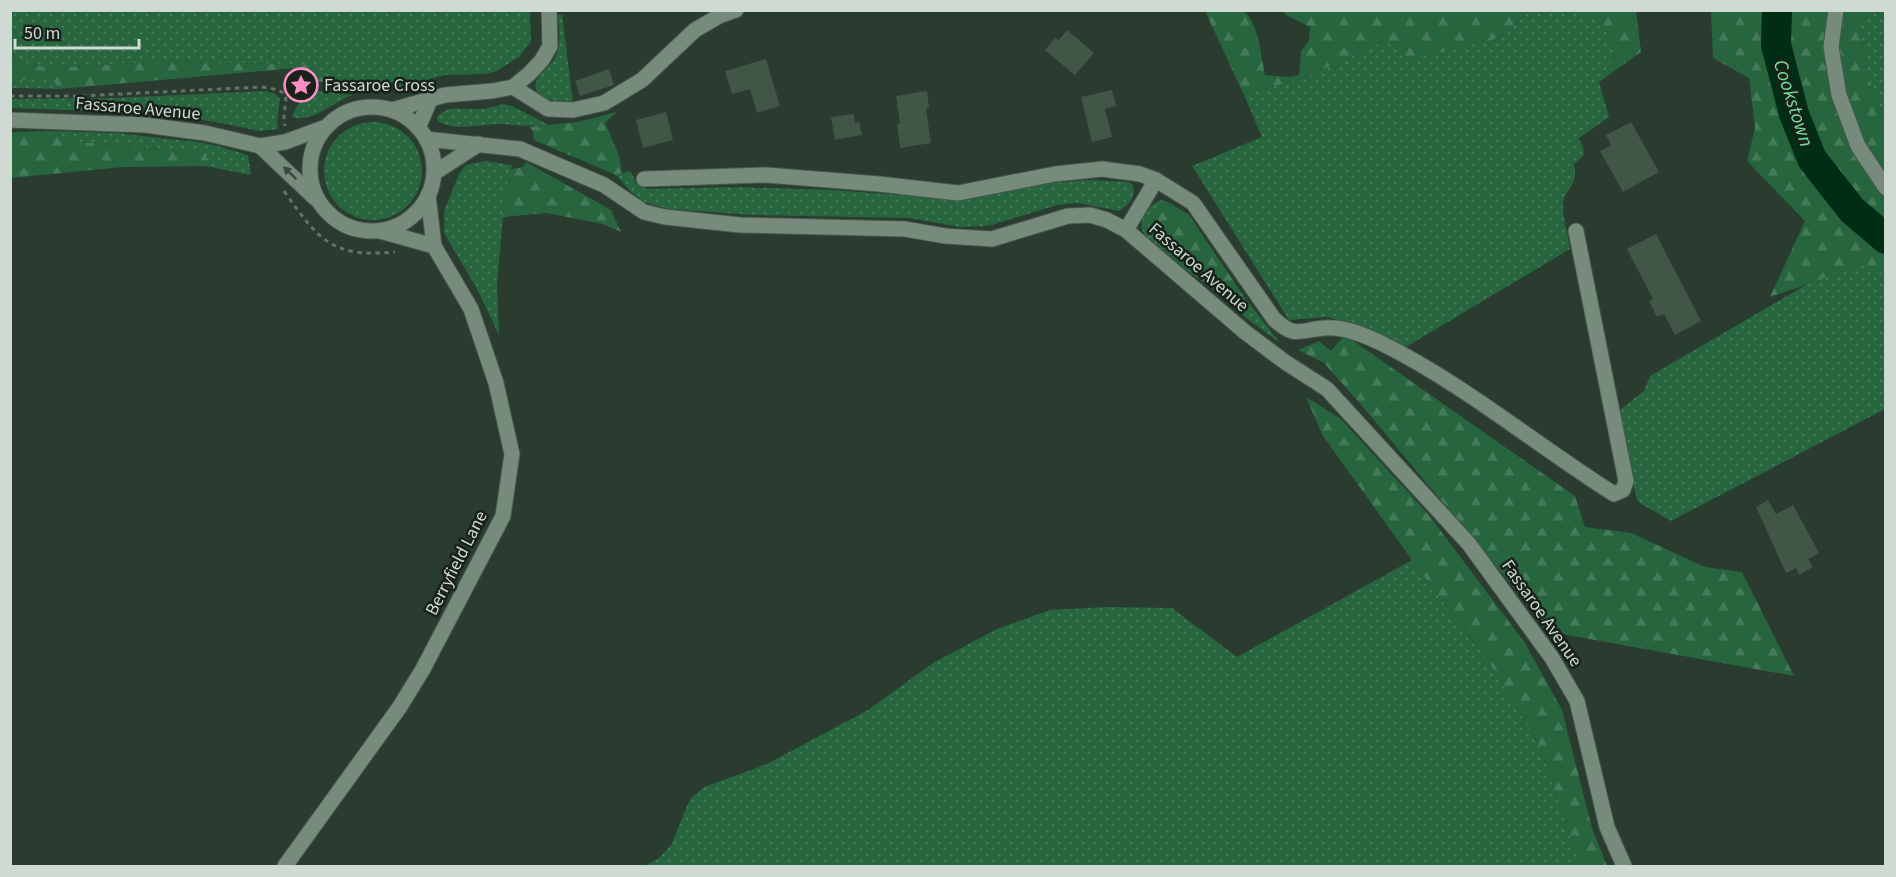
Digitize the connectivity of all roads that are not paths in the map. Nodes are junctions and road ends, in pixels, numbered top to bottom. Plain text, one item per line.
1 (549, 10) edge
2 (736, 10) edge
3 (1836, 10) edge
4 (513, 87) junction
5 (430, 100) junction
6 (392, 110) junction
7 (10, 120) edge
8 (326, 127) junction
9 (422, 133) junction
10 (479, 144) junction
11 (260, 146) junction
12 (434, 173) junction
13 (644, 179) dead end
14 (1156, 180) junction
15 (1886, 188) edge
16 (428, 195) junction
17 (320, 202) junction
18 (1126, 230) junction
19 (380, 231) junction
20 (1576, 231) dead end
21 (434, 246) junction
22 (285, 867) edge
23 (1624, 867) edge

1 - 4 street
2 - 4 street
3 - 15 street
4 - 5 street
5 - 6 street
5 - 9 street
6 - 8 street
6 - 9 street
7 - 11 street, Fassaroe Avenue
8 - 11 street
8 - 17 street
9 - 10 street, Fassaroe Avenue
9 - 12 street
10 - 12 street
10 - 18 street, Fassaroe Avenue
17 -> 11 street
12 - 16 street
13 - 14 street
14 - 18 street
14 - 20 street
16 - 19 street
16 - 21 street, Berryfield Lane
17 - 19 street
18 - 23 street, Fassaroe Avenue
19 - 21 street
21 - 22 street, Berryfield Lane

